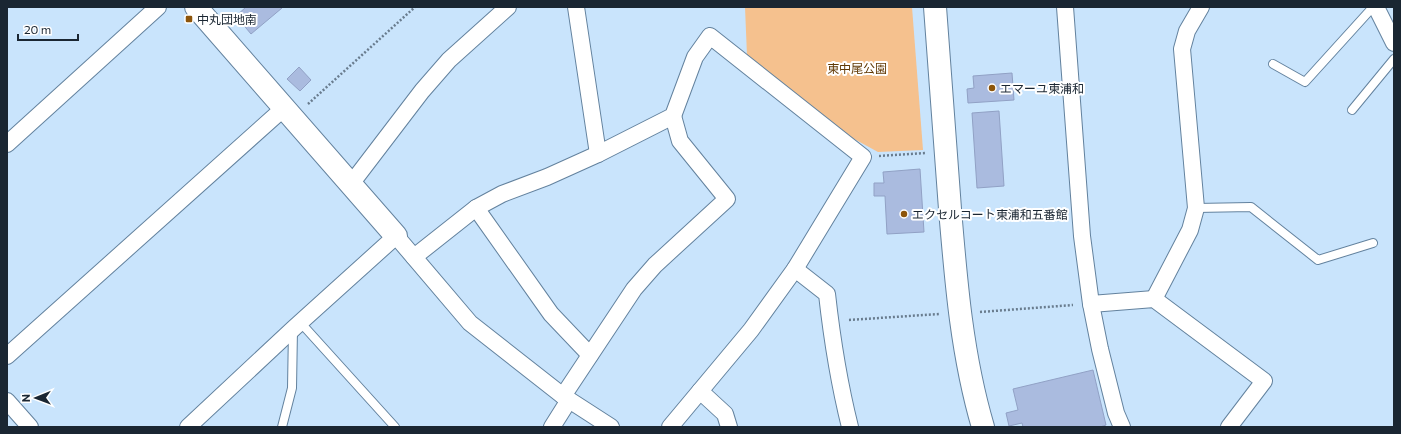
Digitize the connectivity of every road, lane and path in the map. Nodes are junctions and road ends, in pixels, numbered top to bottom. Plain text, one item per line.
1 (158, 7) edge
2 (196, 7) edge
3 (415, 7) edge
4 (508, 7) edge
5 (576, 7) edge
6 (935, 7) edge
7 (1065, 7) edge
8 (1201, 7) edge
9 (1375, 7) edge
10 (1394, 41) edge
11 (1394, 59) edge
12 (1273, 64) dead end
13 (1352, 110) dead end
14 (288, 113) junction
15 (674, 116) junction
16 (7, 144) edge
17 (946, 152) junction
18 (598, 154) junction
19 (863, 156) junction
20 (351, 184) junction
21 (476, 208) junction
22 (1196, 208) junction
23 (396, 236) junction
24 (1373, 243) dead end
25 (414, 257) junction
26 (795, 269) junction
27 (1154, 299) junction
28 (1091, 304) junction
29 (297, 325) junction
30 (590, 355) junction
31 (7, 356) edge
32 (700, 391) junction
33 (566, 398) junction
34 (7, 401) edge
35 (30, 427) edge
36 (188, 427) edge
37 (282, 427) edge
38 (395, 427) edge
39 (552, 427) edge
40 (611, 427) edge
41 (670, 427) edge
42 (729, 427) edge
43 (850, 427) edge
44 (983, 427) edge
45 (1122, 427) edge
46 (1230, 427) edge

1 - 16 street
2 - 14 street
3 - 14 path
4 - 20 street
5 - 18 street
6 - 17 street
7 - 28 street
8 - 22 street
9 - 10 street
9 - 12 lane
11 - 13 lane
14 - 20 street
14 - 31 street
15 - 18 street
15 - 19 street
15 - 30 street
17 - 19 path
17 - 44 street
18 - 21 street
19 - 26 street
20 - 23 street
21 - 25 street
21 - 30 street
22 - 24 lane
22 - 27 street
23 - 25 street
23 - 29 street
25 - 33 street
26 - 32 street
26 - 43 street
27 - 28 street
27 - 46 street
28 - 45 street
29 - 36 street
29 - 37 lane
29 - 38 lane
30 - 33 street
32 - 41 street
32 - 42 street
33 - 39 street
33 - 40 street
34 - 35 street

